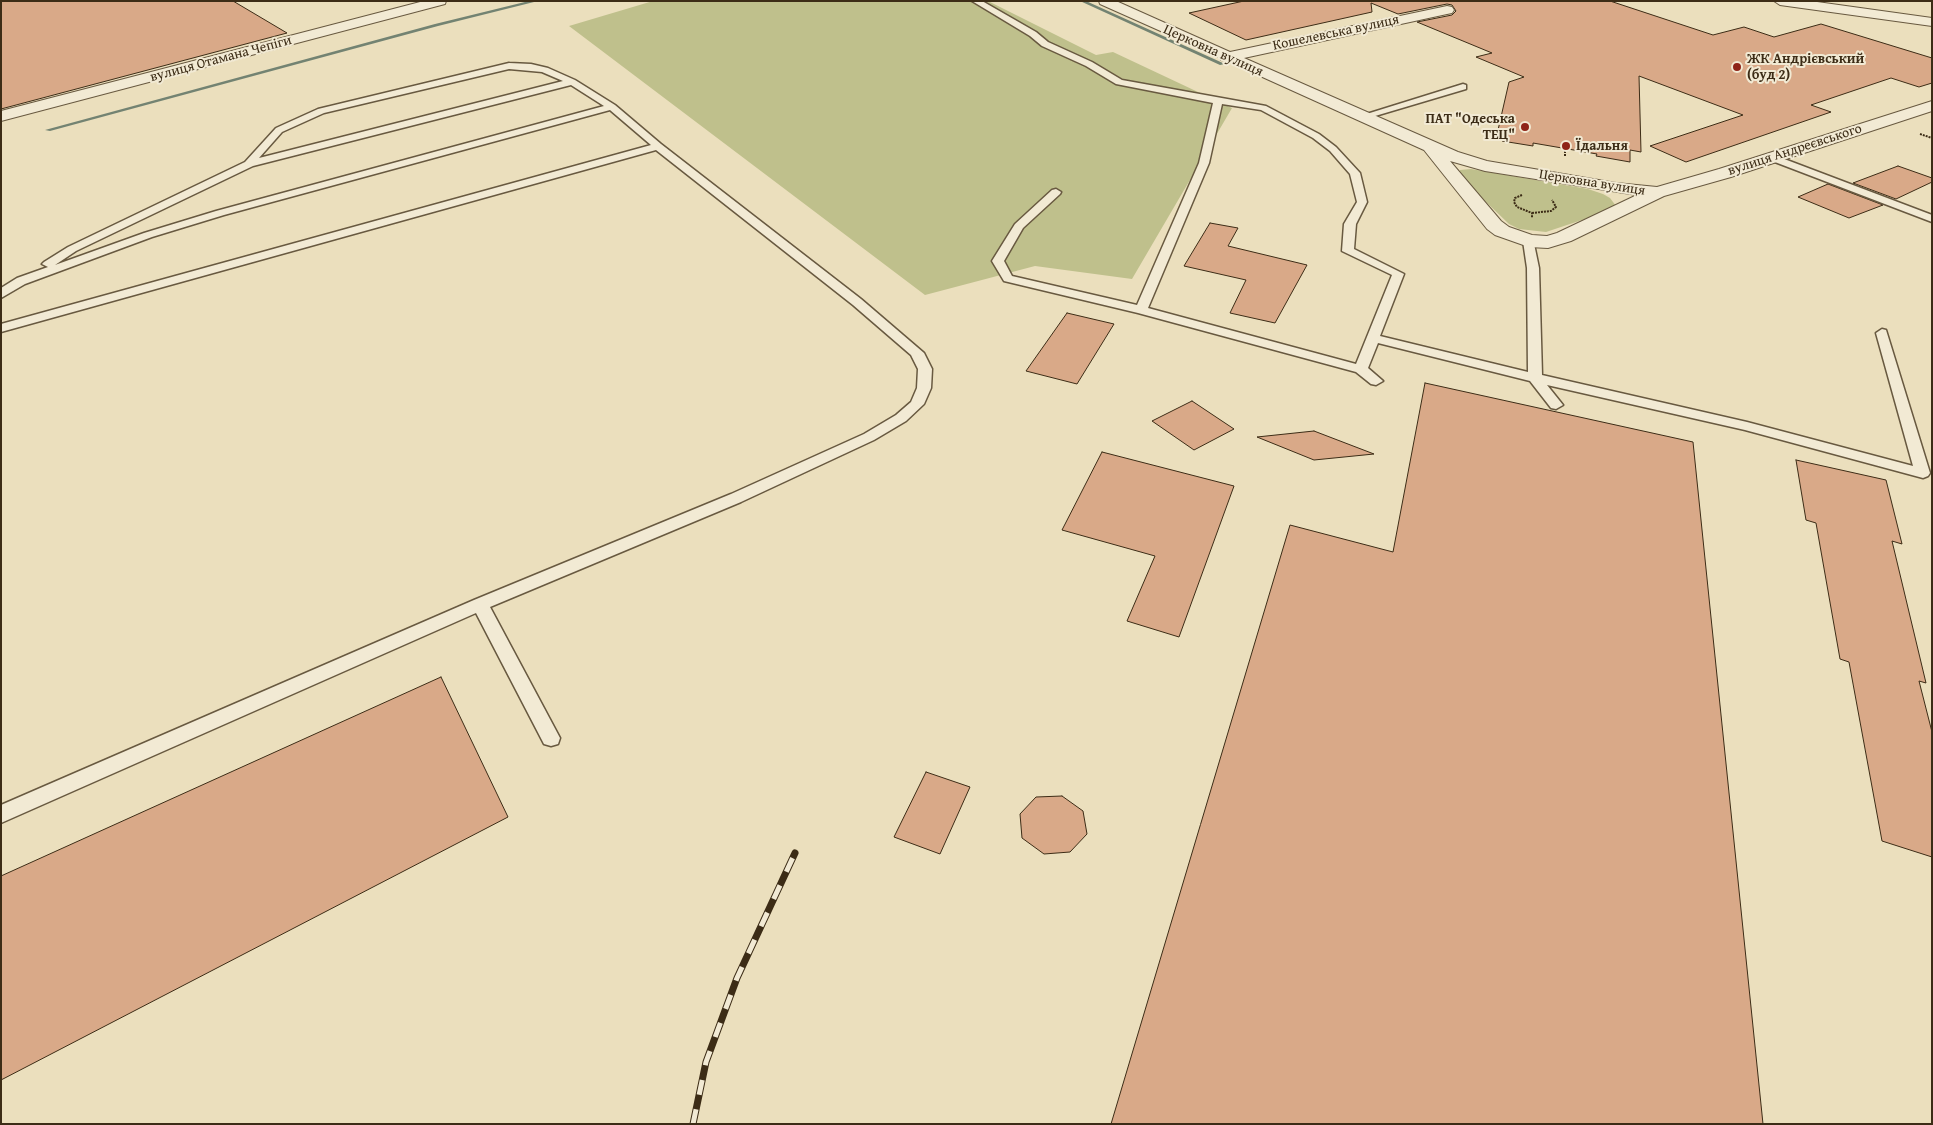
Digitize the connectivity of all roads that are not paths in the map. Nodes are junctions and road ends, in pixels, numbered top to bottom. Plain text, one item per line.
1 (440, 1) edge
2 (976, 1) edge
3 (1106, 1) edge
4 (1780, 1) edge
5 (1447, 10) dead end
6 (1932, 22) edge
7 (1226, 57) junction
8 (572, 82) junction
9 (1464, 87) dead end
10 (1218, 101) junction
11 (1932, 106) edge
12 (612, 107) junction
13 (1, 116) edge
14 (1362, 118) junction
15 (658, 146) junction
16 (1431, 148) junction
17 (1771, 157) junction
18 (249, 164) junction
19 (1056, 192) dead end
20 (1658, 192) junction
21 (1932, 219) edge
22 (1529, 241) junction
23 (21, 281) junction
24 (1, 294) edge
25 (1141, 310) junction
26 (1, 328) edge
27 (1882, 333) dead end
28 (1373, 338) junction
29 (1361, 369) junction
30 (1536, 378) junction
31 (1376, 381) dead end
32 (1556, 405) dead end
33 (1928, 477) edge
34 (480, 604) junction
35 (551, 738) dead end
36 (1, 814) edge

1 - 13 street, вулиця Отамана Чепіги
2 - 10 lane
3 - 7 street, Церковна вулиця
4 - 6 street
5 - 7 street, Кошелевська вулиця
7 - 14 street, Церковна вулиця
8 - 12 lane
8 - 18 lane
8 - 18 lane
9 - 14 lane
10 - 25 lane
10 - 28 lane
11 - 17 street, вулиця Андреєвського
12 - 15 lane
12 - 23 lane
14 - 16 street, Церковна вулиця
15 - 26 lane
15 - 34 lane
16 - 20 street, Церковна вулиця
16 - 22 street, Церковна вулиця
17 - 20 street, вулиця Андреєвського
17 - 21 lane
18 - 23 lane
19 - 25 lane
20 - 22 street, Церковна вулиця
22 - 30 lane
23 - 24 lane
25 - 29 lane
27 - 33 lane
28 - 29 lane
28 - 30 lane
29 - 31 lane
30 - 32 lane
30 - 33 lane
34 - 35 lane
34 - 36 lane

